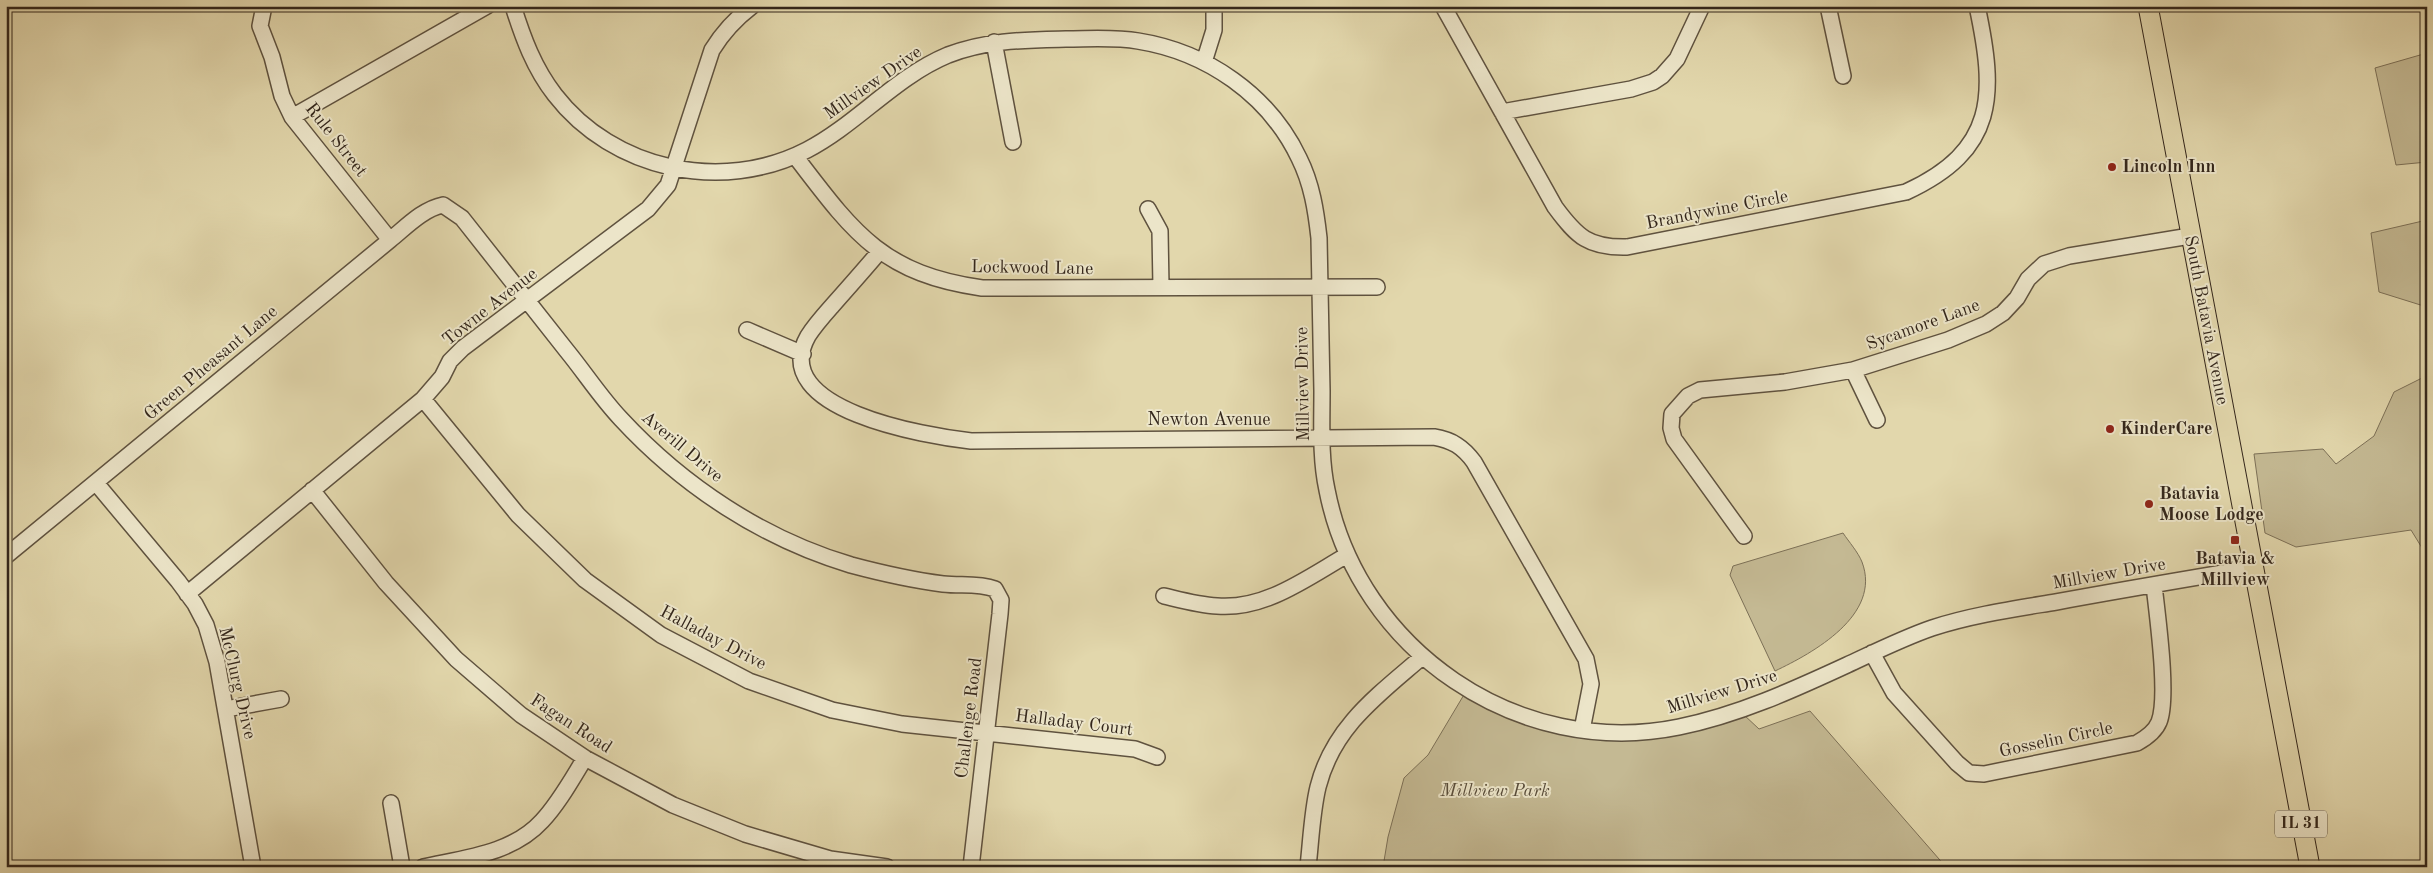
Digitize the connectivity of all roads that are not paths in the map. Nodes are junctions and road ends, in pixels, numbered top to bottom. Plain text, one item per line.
1 (264, 6) edge
2 (487, 6) edge
3 (513, 6) edge
4 (752, 6) edge
5 (1214, 6) edge
6 (1443, 6) edge
7 (1702, 6) edge
8 (1828, 6) edge
9 (1978, 6) edge
10 (2148, 6) edge
11 (994, 42) junction
12 (1204, 62) junction
13 (1843, 76) dead end
14 (1502, 112) junction
15 (292, 117) junction
16 (1013, 142) dead end
17 (796, 156) junction
18 (674, 169) junction
19 (443, 205) joint
20 (1148, 209) dead end
21 (2190, 236) junction
22 (390, 240) junction
23 (880, 251) junction
24 (1320, 286) junction
25 (1161, 287) junction
26 (1377, 287) dead end
27 (527, 300) junction
28 (747, 330) dead end
29 (802, 354) junction
30 (1853, 370) junction
31 (423, 399) junction
32 (1877, 420) dead end
33 (1322, 438) junction
34 (96, 483) junction
35 (312, 490) junction
36 (1744, 536) dead end
37 (6, 556) edge
38 (1347, 556) junction
39 (2252, 568) junction
40 (983, 585) joint
41 (2154, 585) junction
42 (187, 594) junction
43 (1164, 596) dead end
44 (1872, 653) junction
45 (1422, 657) junction
46 (280, 699) dead end
47 (226, 709) junction
48 (1582, 730) junction
49 (986, 731) junction
50 (1157, 756) dead end
51 (585, 758) junction
52 (391, 803) dead end
53 (830, 863) edge
54 (253, 867) edge
55 (402, 867) edge
56 (423, 867) edge
57 (887, 867) edge
58 (971, 867) edge
59 (1308, 867) edge
60 (2310, 867) edge

1 - 15 street, Rule Street
2 - 15 street
3 - 18 street, Millview Drive
4 - 18 street, Towne Avenue
5 - 12 street
6 - 14 street, Brandywine Circle
7 - 14 street
8 - 13 street
9 - 14 street, Brandywine Circle
10 - 21 main road, South Batavia Avenue / IL 31
11 - 12 street, Millview Drive
11 - 16 street
11 - 17 street, Millview Drive
12 - 24 street, Millview Drive
15 - 22 street, Rule Street
17 - 18 street, Millview Drive
17 - 23 street, Lockwood Lane
18 - 27 street, Towne Avenue
19 - 22 street, Green Pheasant Lane
19 - 27 street, Averill Drive
20 - 25 street
21 - 30 street, Sycamore Lane
21 - 39 main road, South Batavia Avenue / IL 31
22 - 34 street, Green Pheasant Lane
23 - 25 street, Lockwood Lane
23 - 29 street
24 - 25 street, Lockwood Lane
24 - 26 street, Lockwood Lane
24 - 33 street, Millview Drive
27 - 31 street, Towne Avenue
27 - 40 street, Averill Drive
28 - 29 street
29 - 33 street, Newton Avenue
30 - 32 street
30 - 36 street, Sycamore Lane
31 - 35 street, Towne Avenue
31 - 49 street, Halladay Drive
33 - 38 street, Millview Drive
33 - 48 street, Newton Avenue
34 - 37 street, Green Pheasant Lane
34 - 42 street, McClurg Drive
35 - 42 street, Towne Avenue
35 - 51 street, Fagan Road
38 - 43 street
38 - 45 street, Millview Drive
39 - 41 street, Millview Drive
39 - 60 main road, South Batavia Avenue / IL 31
40 - 49 street, Challenge Road
41 - 44 street, Millview Drive
41 - 44 street, Gosselin Circle
42 - 47 street, McClurg Drive
44 - 48 street, Millview Drive
45 - 48 street, Millview Drive
45 - 59 street
46 - 47 street
47 - 54 street, McClurg Drive
49 - 50 street, Halladay Court
49 - 58 street, Challenge Road
51 - 53 street, Fagan Road
51 - 56 street
52 - 55 street
53 - 57 street, Fagan Road

